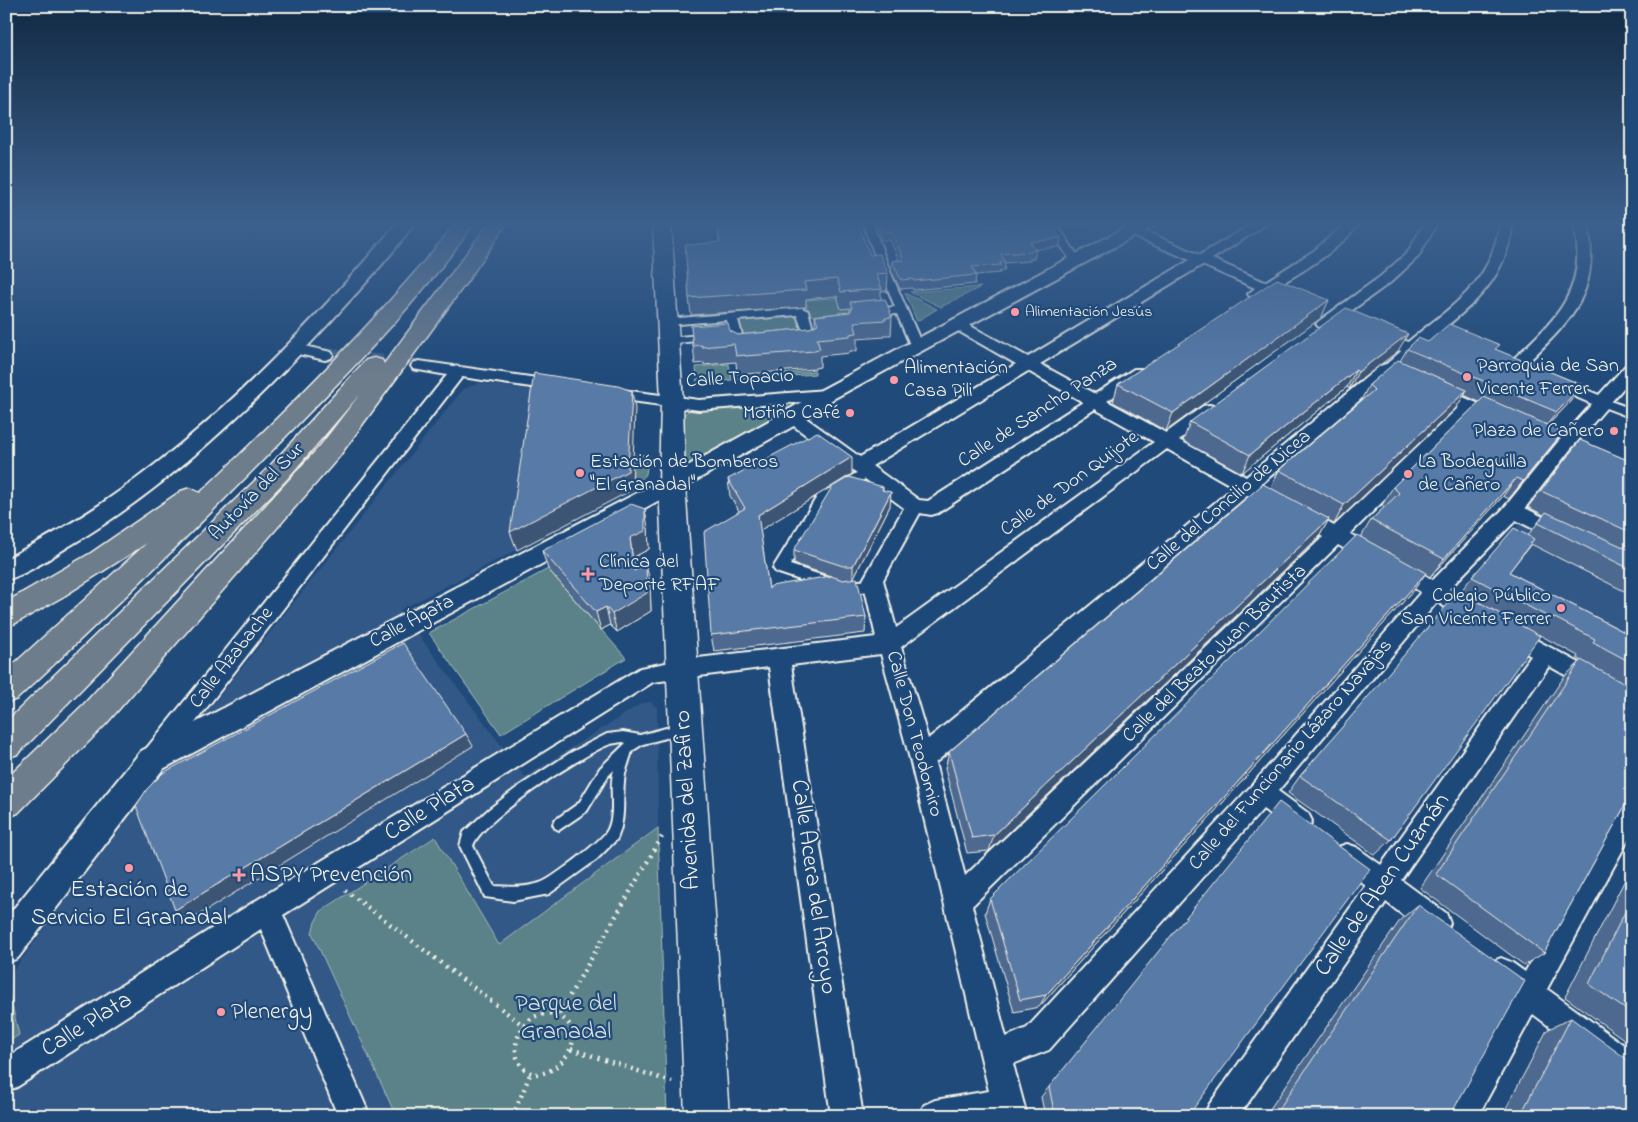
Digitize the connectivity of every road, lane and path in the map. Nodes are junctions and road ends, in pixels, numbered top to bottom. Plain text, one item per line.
1 (364, 274) edge
2 (424, 274) edge
3 (450, 274) edge
4 (462, 274) edge
5 (472, 274) edge
6 (665, 274) edge
7 (888, 274) edge
8 (1054, 274) edge
9 (1178, 274) edge
10 (1236, 274) edge
11 (1286, 274) edge
12 (1391, 274) edge
13 (1490, 274) edge
14 (1582, 274) edge
15 (1266, 287) junction
16 (1291, 298) edge
17 (1241, 304) edge
18 (902, 310) junction
19 (858, 313) edge
20 (732, 317) junction
21 (958, 325) junction
22 (668, 331) junction
23 (1368, 331) edge
24 (1430, 331) junction
25 (1310, 334) edge
26 (736, 335) junction
27 (1447, 338) edge
28 (810, 341) edge
29 (739, 347) edge
30 (918, 347) junction
31 (1410, 348) junction
32 (295, 349) junction
33 (326, 355) tunnel mouth
34 (1498, 359) edge
35 (1152, 363) edge
36 (1028, 364) junction
37 (419, 366) tunnel mouth
38 (1514, 366) junction
39 (1632, 368) edge
40 (1386, 369) junction
41 (458, 370) junction
42 (574, 388) edge
43 (594, 391) edge
44 (826, 395) junction
45 (1223, 400) edge
46 (672, 402) junction
47 (1095, 402) junction
48 (1602, 402) junction
49 (1470, 406) junction
50 (297, 413) junction
51 (1632, 414) edge
52 (793, 417) junction
53 (1512, 424) edge
54 (1168, 441) junction
55 (329, 452) junction
56 (863, 469) junction
57 (672, 484) junction
58 (1247, 486) junction
59 (914, 506) junction
60 (1513, 510) junction
61 (1337, 536) junction
62 (1581, 543) edge
63 (6, 571) edge
64 (875, 586) junction
65 (1435, 590) junction
66 (6, 615) edge
67 (889, 644) junction
68 (1545, 654) junction
69 (779, 657) junction
70 (681, 669) junction
71 (6, 690) edge
72 (1632, 702) edge
73 (95, 714) junction
74 (684, 728) junction
75 (640, 740) junction
76 (6, 744) edge
77 (628, 748) junction
78 (922, 759) junction
79 (152, 760) junction
80 (1261, 793) junction
81 (6, 802) edge
82 (1632, 808) edge
83 (6, 814) edge
84 (559, 824) dead end
85 (664, 833) dead end
86 (1384, 884) junction
87 (345, 890) dead end
88 (958, 901) junction
89 (267, 910) junction
90 (1453, 936) edge
91 (6, 946) edge
92 (1484, 959) edge
93 (1530, 993) junction
94 (559, 1014) junction
95 (524, 1026) junction
96 (570, 1049) junction
97 (995, 1057) junction
98 (1632, 1070) edge
99 (531, 1072) junction
100 (6, 1076) edge
101 (672, 1082) dead end
102 (1009, 1110) edge
103 (354, 1116) edge
104 (513, 1116) edge
105 (707, 1116) edge
106 (847, 1116) edge
107 (935, 1116) edge
108 (1220, 1116) edge
109 (1461, 1116) edge

1 - 32 street
2 - 50 highway, Autovía del Sur
3 - 76 highway, Autovía del Sur
4 - 55 highway
5 - 55 highway
6 - 22 main road, Avenida del Zafiro
7 - 18 street
8 - 21 street, Calle Ágata
9 - 36 street
10 - 15 street
11 - 15 street
12 - 25 street
13 - 24 street, Calle del Concilio de Nicea
14 - 38 street
15 - 16 street
15 - 17 street
18 - 19 street
18 - 30 street
20 - 22 street
20 - 26 street
20 - 28 street
21 - 30 street, Calle Ágata
21 - 36 street
22 - 26 street
22 - 46 main road, Avenida del Zafiro
23 - 31 street
24 - 27 street
24 - 31 street, Calle del Concilio de Nicea
26 - 29 street
30 - 44 street, Calle Ágata
31 - 40 lane, Calle del Concilio de Nicea
32 - 33 street
32 - 63 street
34 - 38 street
35 - 47 street, Calle de Sancho Panza
36 - 47 street
36 - 56 street
37 - 41 street
38 - 48 street
39 - 48 street, Calle del Funcionario Lázaro Navajas
40 - 49 street
40 - 58 street, Calle del Concilio de Nicea
41 - 42 street
41 - 79 street, Calle Azabache
43 - 46 street, Calle Topacio
44 - 46 street, Calle Topacio
44 - 52 street, Calle Ágata
45 - 54 street, Calle de Don Quijote
46 - 57 main road, Avenida del Zafiro
47 - 54 street
47 - 59 street, Calle de Sancho Panza
48 - 51 street
48 - 60 street, Calle del Funcionario Lázaro Navajas
49 - 53 street
49 - 61 street, Calle del Beato Juan Bautista
50 - 66 highway
50 - 71 highway, Autovía del Sur
52 - 56 street
52 - 57 street, Calle Ágata
54 - 58 street
54 - 67 street, Calle de Don Quijote
55 - 73 highway
56 - 59 street
56 - 64 street
57 - 70 main road, Avenida del Zafiro
57 - 79 street, Calle Ágata
58 - 61 street
58 - 78 street, Calle del Concilio de Nicea
59 - 64 street
60 - 62 street
60 - 65 street, Calle del Funcionario Lázaro Navajas
61 - 65 street
61 - 88 street, Calle del Beato Juan Bautista
64 - 67 street, Calle Don Teodomiro
65 - 68 street
65 - 80 street, Calle del Funcionario Lázaro Navajas
67 - 69 street, Calle de Don Quijote
67 - 78 street, Calle Don Teodomiro
68 - 72 street
68 - 86 street, Calle de Aben Cuzmán
69 - 70 street, Calle de Don Quijote
69 - 106 street, Calle Acera del Arroyo
70 - 74 main road, Avenida del Zafiro
70 - 89 street, Calle Plata
73 - 81 highway
73 - 83 highway
74 - 75 lane
74 - 105 main road, Avenida del Zafiro
75 - 77 lane
75 - 77 lane
77 - 84 lane
78 - 88 street, Calle Don Teodomiro
79 - 91 street, Calle Azabache
80 - 86 street
80 - 97 street, Calle del Funcionario Lázaro Navajas
82 - 93 street
85 - 94 path
86 - 90 street
86 - 108 street, Calle de Aben Cuzmán
87 - 95 path
88 - 97 street, Calle Don Teodomiro
89 - 100 street, Calle Plata
89 - 103 street
92 - 93 street
93 - 98 street
93 - 109 street
94 - 95 path
94 - 96 path
95 - 99 path
96 - 99 path
96 - 101 path
97 - 102 street, Calle Don Teodomiro
99 - 104 path
102 - 107 street

